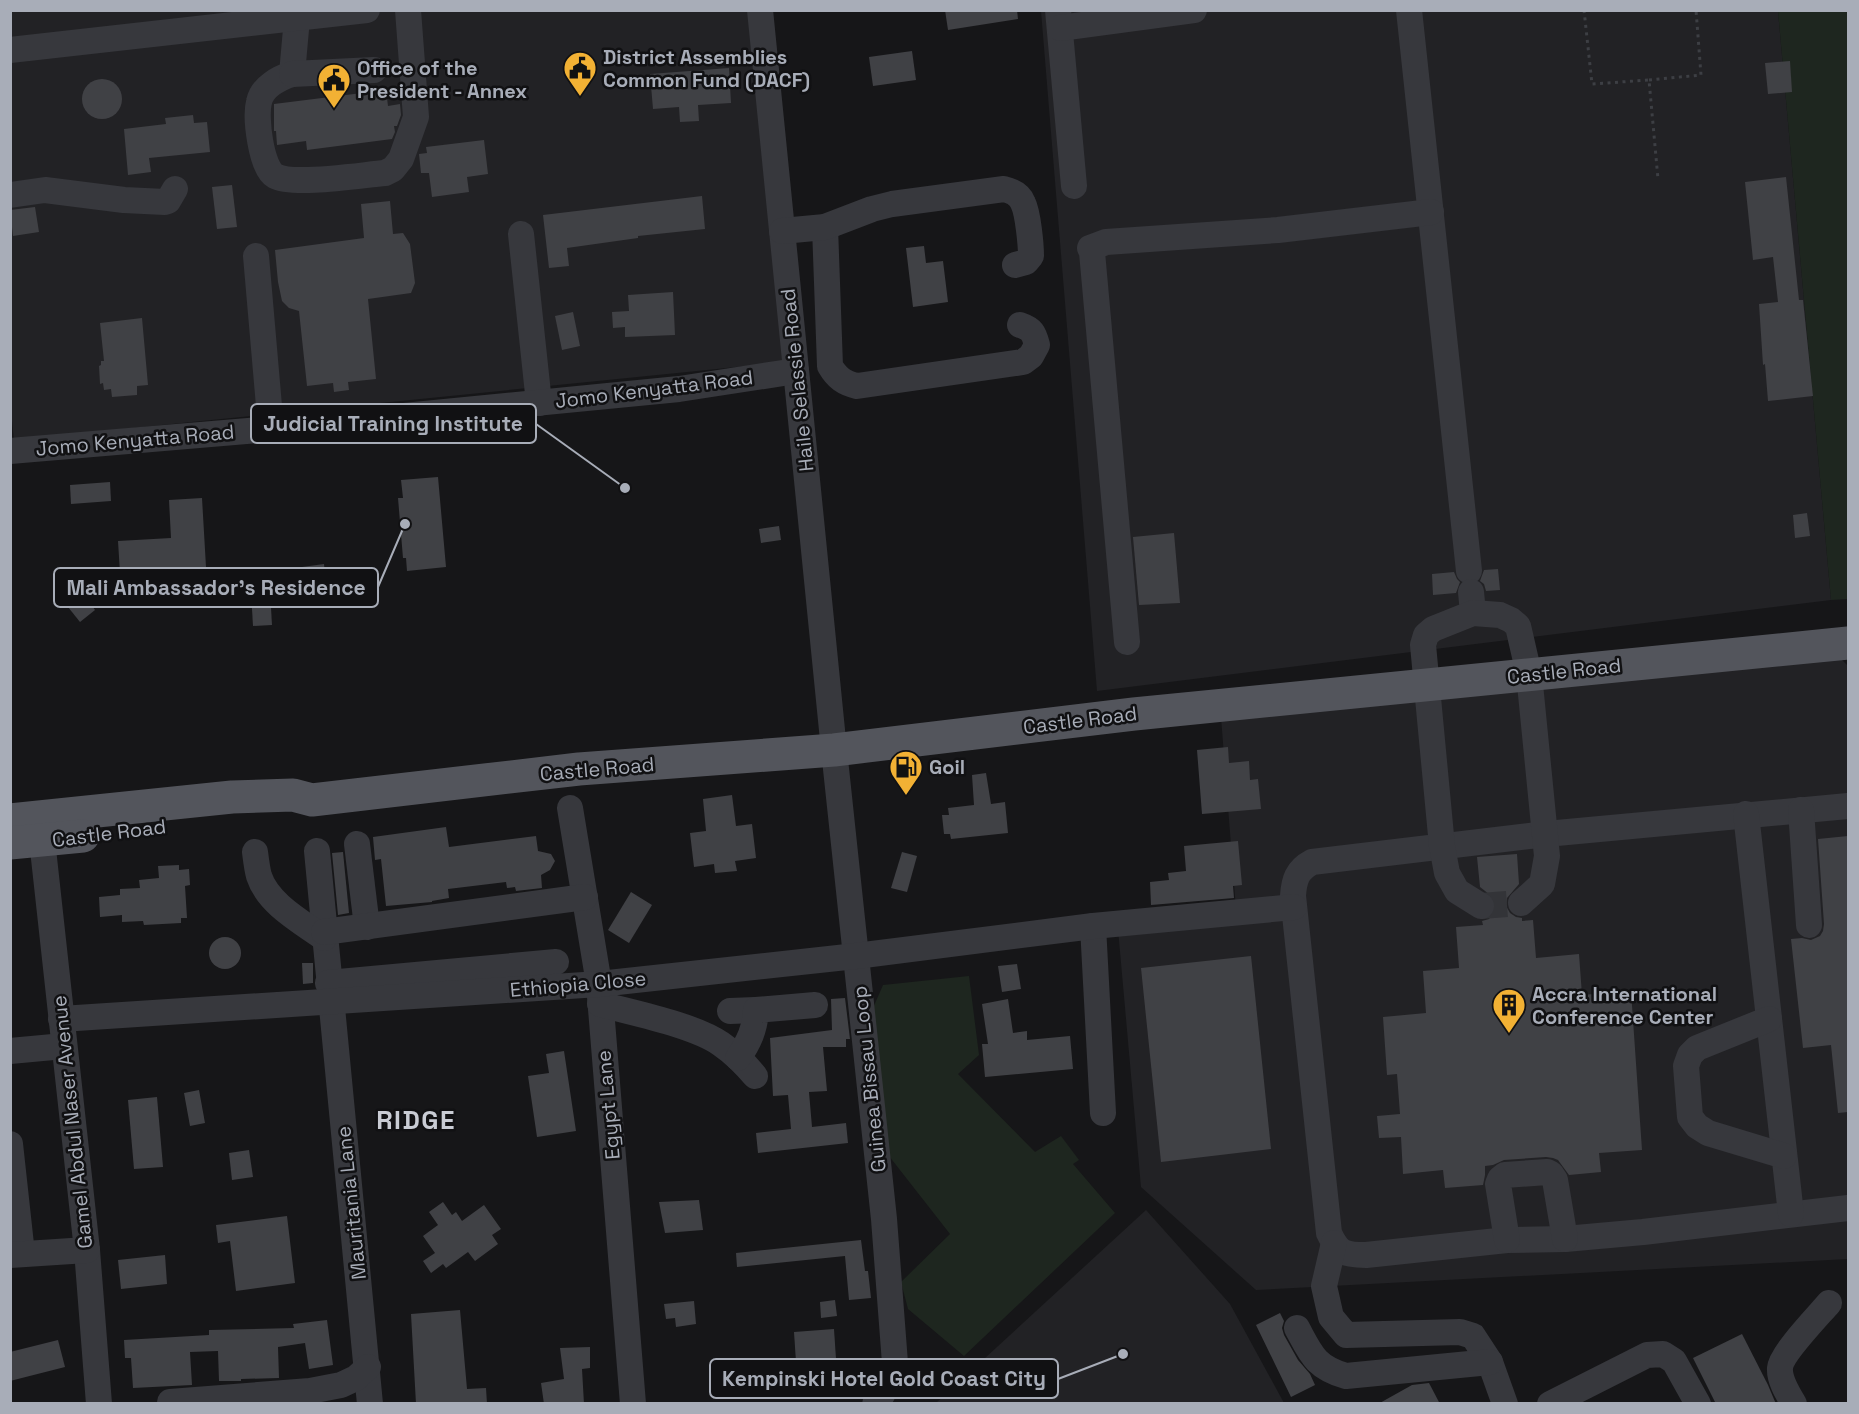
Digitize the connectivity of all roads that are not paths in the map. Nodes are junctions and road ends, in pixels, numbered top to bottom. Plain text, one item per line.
1 (367, 10) edge
2 (408, 10) edge
3 (760, 10) edge
4 (1194, 10) edge
5 (1409, 10) edge
6 (297, 18) junction
7 (1059, 19) edge
8 (10, 50) edge
9 (374, 70) dead end
10 (292, 74) junction
11 (1074, 186) dead end
12 (175, 189) dead end
13 (10, 195) edge
14 (1431, 212) junction
15 (521, 234) dead end
16 (825, 239) junction
17 (783, 242) junction
18 (256, 256) dead end
19 (1015, 265) dead end
20 (1020, 325) dead end
21 (796, 371) junction
22 (539, 403) junction
23 (271, 429) junction
24 (10, 451) edge
25 (1471, 592) junction
26 (1127, 642) dead end
27 (1848, 644) edge
28 (1529, 674) junction
29 (1426, 686) junction
30 (834, 750) junction
31 (312, 800) junction
32 (1848, 806) edge
33 (570, 808) dead end
34 (1801, 810) junction
35 (1746, 814) junction
36 (10, 820) edge
37 (1546, 834) junction
38 (26, 842) edge
39 (357, 844) dead end
40 (1442, 846) junction
41 (317, 851) dead end
42 (255, 852) dead end
43 (585, 897) junction
44 (1521, 903) tunnel mouth
45 (1481, 906) tunnel mouth
46 (1294, 907) junction
47 (1809, 925) dead end
48 (1093, 926) junction
49 (367, 927) junction
50 (324, 935) junction
51 (856, 956) junction
52 (556, 962) dead end
53 (329, 993) junction
54 (599, 994) junction
55 (815, 1005) dead end
56 (756, 1010) junction
57 (730, 1011) dead end
58 (61, 1019) junction
59 (1769, 1019) junction
60 (64, 1046) junction
61 (10, 1051) edge
62 (1103, 1113) dead end
63 (10, 1144) edge
64 (1784, 1156) junction
65 (1848, 1208) edge
66 (1791, 1214) junction
67 (1565, 1239) junction
68 (1507, 1240) junction
69 (1334, 1243) junction
70 (87, 1250) junction
71 (16, 1255) edge
72 (1829, 1303) dead end
73 (1297, 1328) dead end
74 (1490, 1362) junction
75 (368, 1367) junction
76 (884, 1400) edge
77 (170, 1402) edge
78 (99, 1404) edge
79 (370, 1404) edge
80 (633, 1404) edge
81 (1505, 1404) edge
82 (1550, 1404) edge
83 (1698, 1404) edge
84 (1794, 1404) edge

1 - 6 street
2 - 10 street
3 - 17 street, Haile Selassie Road
4 - 7 street
5 - 14 street
6 - 8 street
6 - 10 street
7 - 11 street
9 - 10 street
12 - 13 street
14 - 25 street
14 - 26 street
15 - 22 street
16 - 17 street
16 - 19 street
16 - 20 street
17 - 21 street, Haile Selassie Road
18 - 23 street
21 - 22 street, Jomo Kenyatta Road
21 - 30 street, Haile Selassie Road
22 - 23 street, Jomo Kenyatta Road
23 - 24 street, Jomo Kenyatta Road
25 - 28 street
25 - 29 street
27 - 28 main road, Castle Road
28 - 29 main road, Castle Road
28 - 37 street
29 - 30 main road, Castle Road
29 - 40 street
30 - 31 main road, Castle Road
30 - 51 street, Guinea Bissau Loop
31 - 36 main road, Castle Road
31 - 38 main road, Castle Road
32 - 34 street
33 - 43 street, Egypt Lane
34 - 35 street
34 - 47 street
35 - 37 street
35 - 59 street
37 - 40 street
37 - 44 street
38 - 58 street, Gamel Abdul Naser Avenue
39 - 49 street
40 - 45 street
40 - 46 street
41 - 50 street, Mauritania Lane
42 - 50 street
43 - 49 street
43 - 54 street, Egypt Lane
46 - 48 street, Ethiopia Close
46 - 69 street
48 - 51 street, Ethiopia Close
48 - 62 street
49 - 50 street
50 - 53 street, Mauritania Lane
51 - 54 street, Ethiopia Close
51 - 76 street, Guinea Bissau Loop
52 - 53 street
53 - 54 street, Ethiopia Close
53 - 58 street, Ethiopia Close
53 - 75 street, Mauritania Lane
54 - 56 street
54 - 80 street, Egypt Lane
55 - 56 street
56 - 57 street
58 - 60 street, Gamel Abdul Naser Avenue
59 - 64 street
59 - 64 street
60 - 61 street
60 - 70 street, Gamel Abdul Naser Avenue
63 - 71 street
64 - 66 street
65 - 66 street
66 - 67 street
67 - 68 street
67 - 68 street
68 - 69 street
69 - 74 street
70 - 71 street
70 - 78 street, Gamel Abdul Naser Avenue
72 - 84 street
73 - 74 street
74 - 81 street
75 - 77 street
75 - 79 street, Mauritania Lane
82 - 83 street

